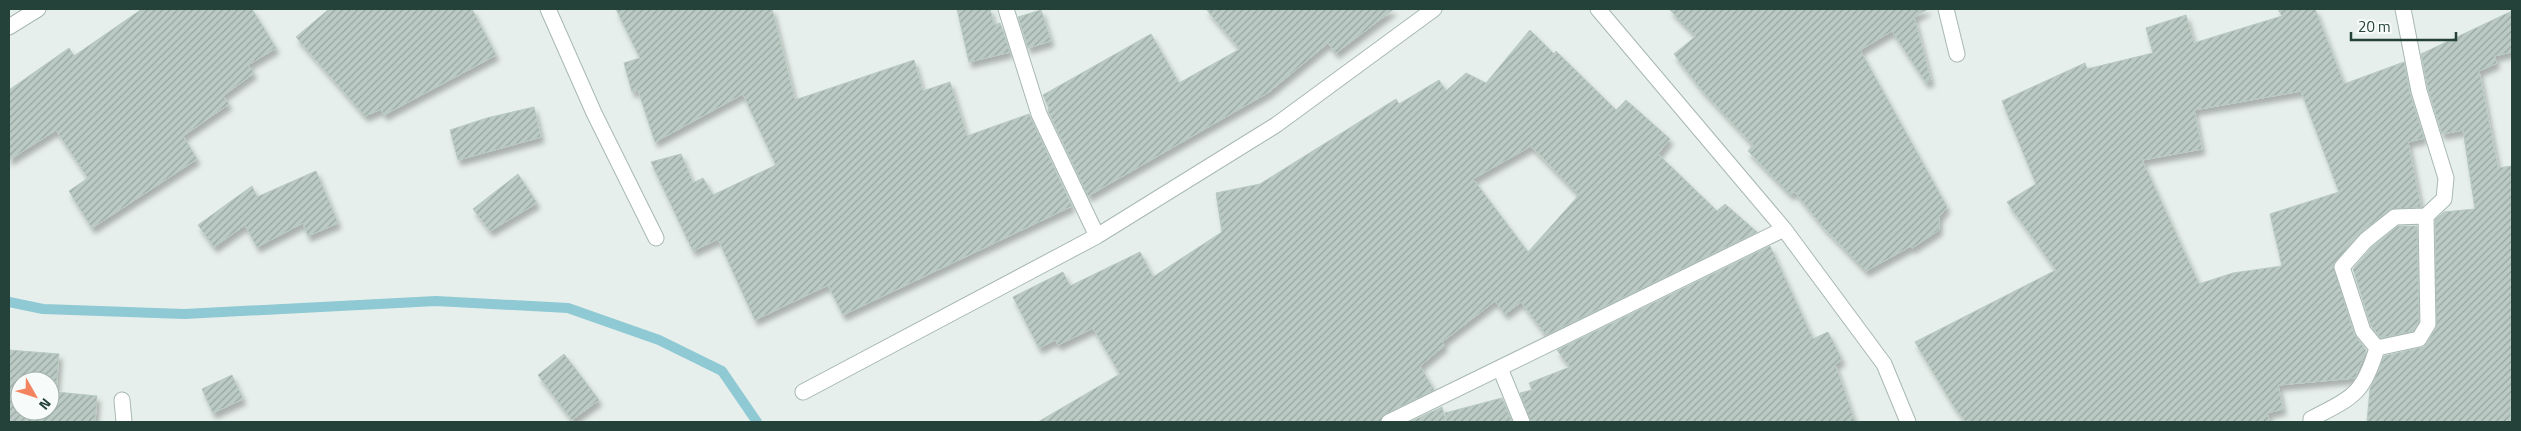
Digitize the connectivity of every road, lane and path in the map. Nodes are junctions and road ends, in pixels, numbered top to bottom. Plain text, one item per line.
1 (38, 9) edge
2 (548, 9) edge
3 (1006, 9) edge
4 (1434, 9) edge
5 (1598, 9) edge
6 (1946, 9) edge
7 (2403, 9) edge
8 (9, 27) edge
9 (1957, 54) dead end
10 (2426, 216) junction
11 (1784, 229) junction
12 (1097, 236) junction
13 (656, 238) dead end
14 (2377, 348) junction
15 (1500, 368) junction
16 (803, 392) dead end
17 (122, 400) dead end
18 (124, 422) edge
19 (1389, 422) edge
20 (1522, 422) edge
21 (1908, 422) edge
22 (2311, 422) edge

1 - 8 street
2 - 13 street
3 - 12 street
4 - 12 street
5 - 11 street
6 - 9 street
7 - 10 street
10 - 14 street
10 - 14 street
11 - 15 street
11 - 21 street
12 - 16 street
14 - 22 street
15 - 19 street
15 - 20 street
17 - 18 street

